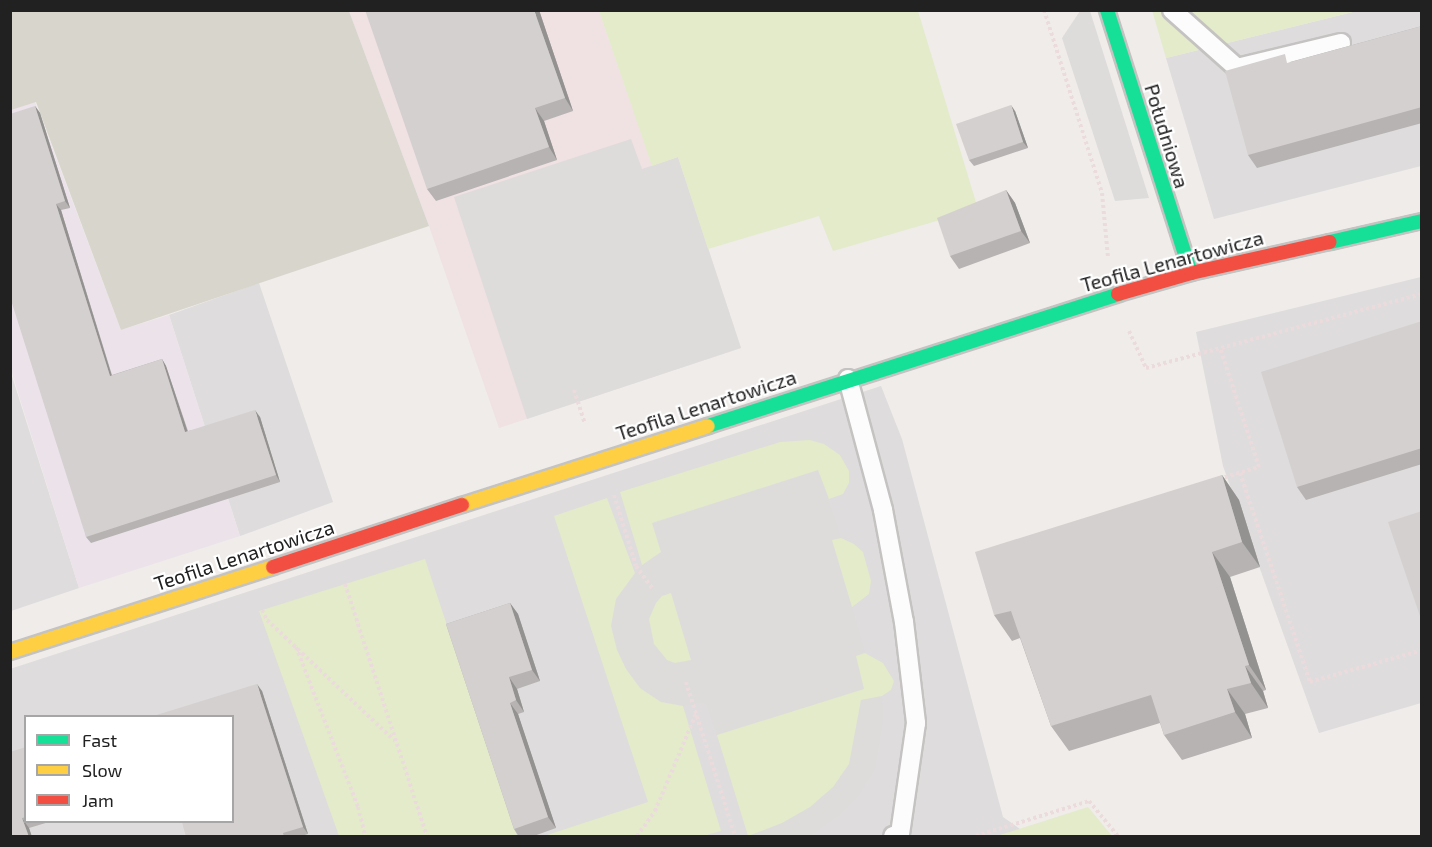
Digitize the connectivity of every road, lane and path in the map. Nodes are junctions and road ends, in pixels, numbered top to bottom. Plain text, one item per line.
1 (1044, 10) edge
2 (1107, 10) edge
3 (1172, 10) edge
4 (1341, 44) dead end
5 (1422, 221) edge
6 (1109, 270) dead end
7 (1191, 273) junction
8 (1422, 294) edge
9 (1220, 348) junction
10 (1146, 368) dead end
11 (848, 380) junction
12 (1240, 473) junction
13 (1212, 482) edge
14 (611, 486) dead end
15 (342, 575) dead end
16 (653, 589) dead end
17 (258, 602) dead end
18 (296, 647) junction
19 (1422, 650) edge
20 (10, 652) edge
21 (687, 682) dead end
22 (696, 713) junction
23 (396, 741) junction
24 (365, 837) edge
25 (427, 837) edge
26 (637, 837) edge
27 (735, 837) edge
28 (893, 837) edge
29 (976, 837) edge
30 (1118, 837) edge

1 - 6 path
2 - 7 street, Południowa
3 - 4 lane
5 - 7 street, Teofila Lenartowicza
7 - 11 street, Teofila Lenartowicza
8 - 9 path
9 - 10 path
9 - 12 path
11 - 20 street, Teofila Lenartowicza
11 - 28 lane
12 - 13 path
12 - 19 path
14 - 16 path
15 - 23 path
17 - 18 path
18 - 23 path
18 - 24 path
21 - 22 path
22 - 26 path
22 - 27 path
23 - 25 path
29 - 30 path

